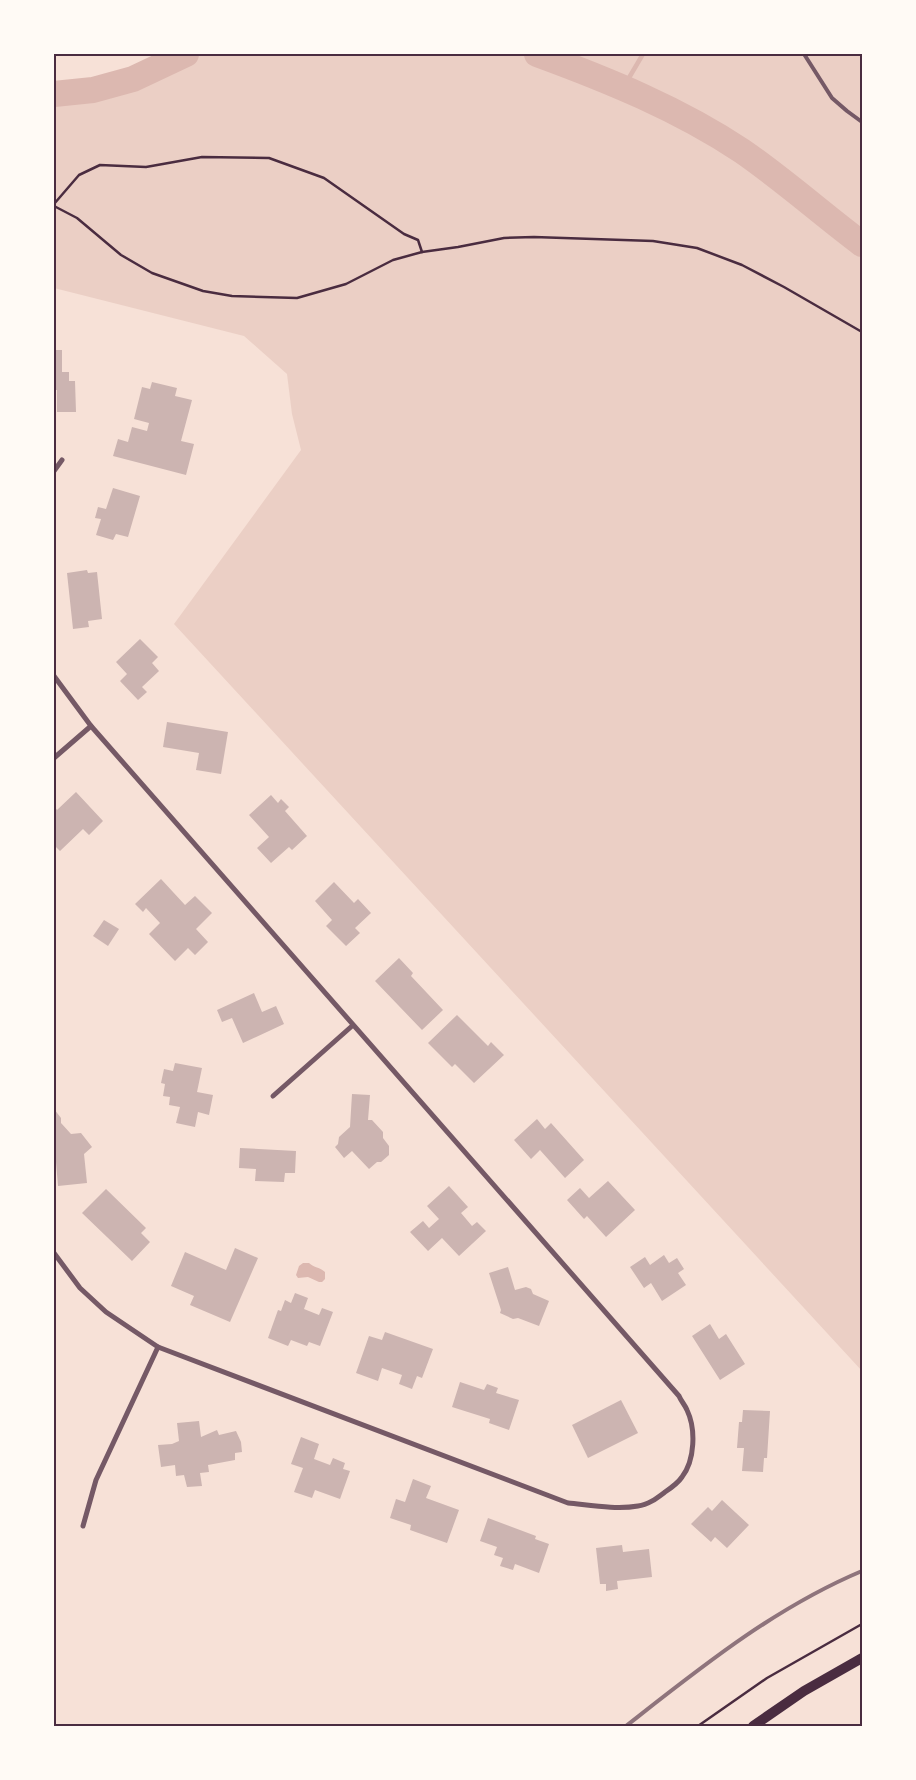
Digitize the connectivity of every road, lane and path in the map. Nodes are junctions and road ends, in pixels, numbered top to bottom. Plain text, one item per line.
1 (804, 54) edge
2 (862, 122) edge
3 (54, 205) edge
4 (422, 252) junction
5 (862, 332) edge
6 (62, 460) dead end
7 (54, 471) edge
8 (54, 676) edge
9 (91, 726) junction
10 (54, 758) edge
11 (352, 1026) junction
12 (273, 1096) dead end
13 (54, 1253) edge
14 (158, 1347) junction
15 (83, 1526) dead end
16 (862, 1624) edge
17 (862, 1658) edge
18 (698, 1726) edge
19 (753, 1726) edge

1 - 2 lane
3 - 4 path
3 - 4 path
4 - 5 path
6 - 7 street
8 - 9 street
9 - 10 street
9 - 11 street
11 - 12 street
11 - 14 street
13 - 14 street
14 - 15 street
16 - 18 path
17 - 19 main road

